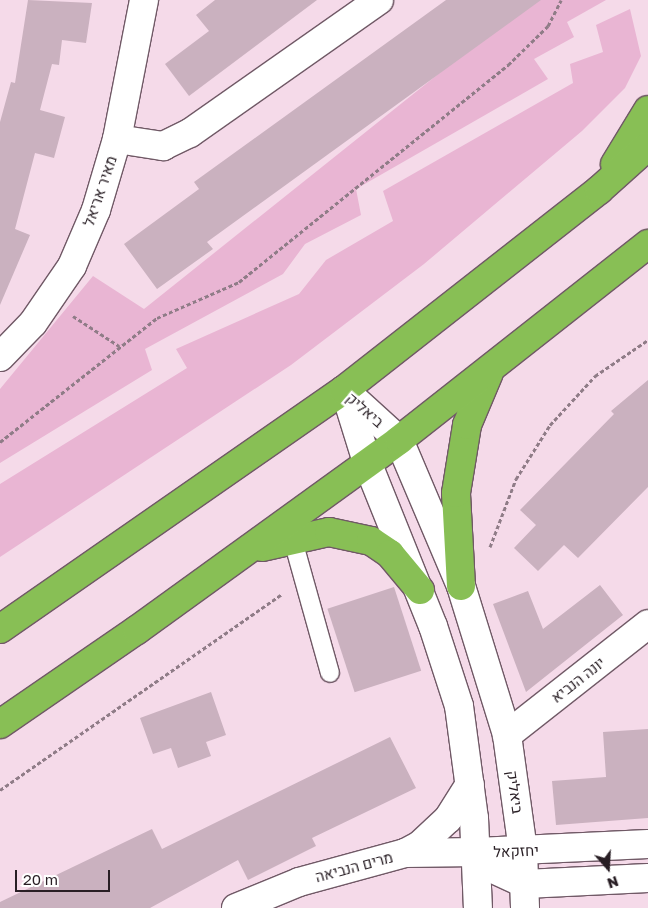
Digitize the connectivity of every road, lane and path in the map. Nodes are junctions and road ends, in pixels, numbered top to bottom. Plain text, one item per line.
1 (144, 0) edge
2 (379, 0) edge
3 (561, 0) edge
4 (648, 110) edge
5 (118, 140) junction
6 (648, 146) edge
7 (599, 190) junction
8 (648, 244) edge
9 (48, 301) junction
10 (648, 340) edge
11 (119, 346) junction
12 (0, 357) edge
13 (491, 369) junction
14 (344, 390) junction
15 (399, 440) junction
16 (0, 442) edge
17 (367, 462) junction
18 (292, 537) junction
19 (244, 552) junction
20 (488, 554) dead end
21 (302, 581) junction
22 (65, 584) junction
23 (461, 586) junction
24 (420, 590) junction
25 (0, 613) edge
26 (648, 624) edge
27 (0, 630) edge
28 (330, 673) dead end
29 (0, 724) edge
30 (507, 735) junction
31 (470, 784) junction
32 (0, 790) edge
33 (648, 844) edge
34 (523, 850) junction
35 (477, 852) junction
36 (405, 853) junction
37 (648, 878) edge
38 (525, 896) edge
39 (236, 908) edge
40 (478, 908) edge

1 - 5 street, מאיר אריאל
2 - 5 street
3 - 11 path
4 - 7 highway
5 - 9 street, מאיר אריאל
6 - 7 highway
7 - 14 highway
8 - 13 highway
9 - 11 path
9 - 12 street, מאיר אריאל
10 - 20 path
11 - 16 path
13 - 15 highway
13 - 23 highway
14 - 15 street, ביאליק
14 - 17 street, ביאליק
14 - 22 highway
15 - 17 highway
15 - 23 street, ביאליק
17 - 19 highway
17 - 24 street, ביאליק
18 - 19 highway
18 - 21 lane
18 - 24 highway
19 - 29 highway
21 - 28 lane
21 - 32 path
22 - 25 lane
22 - 27 highway
23 - 30 street, ביאליק
24 - 31 street, ביאליק
26 - 30 street, יונה הנביא
30 - 34 street, ביאליק
31 - 35 street, ביאליק
31 - 36 street
33 - 34 street, יחזקאל
34 - 35 street, יחזקאל
34 - 38 street, ביאליק
35 - 36 street, מרים הנביאה
35 - 38 street, יחזקאל
35 - 40 street, ביאליק
36 - 39 street, מרים הנביאה
37 - 38 street, יחזקאל

